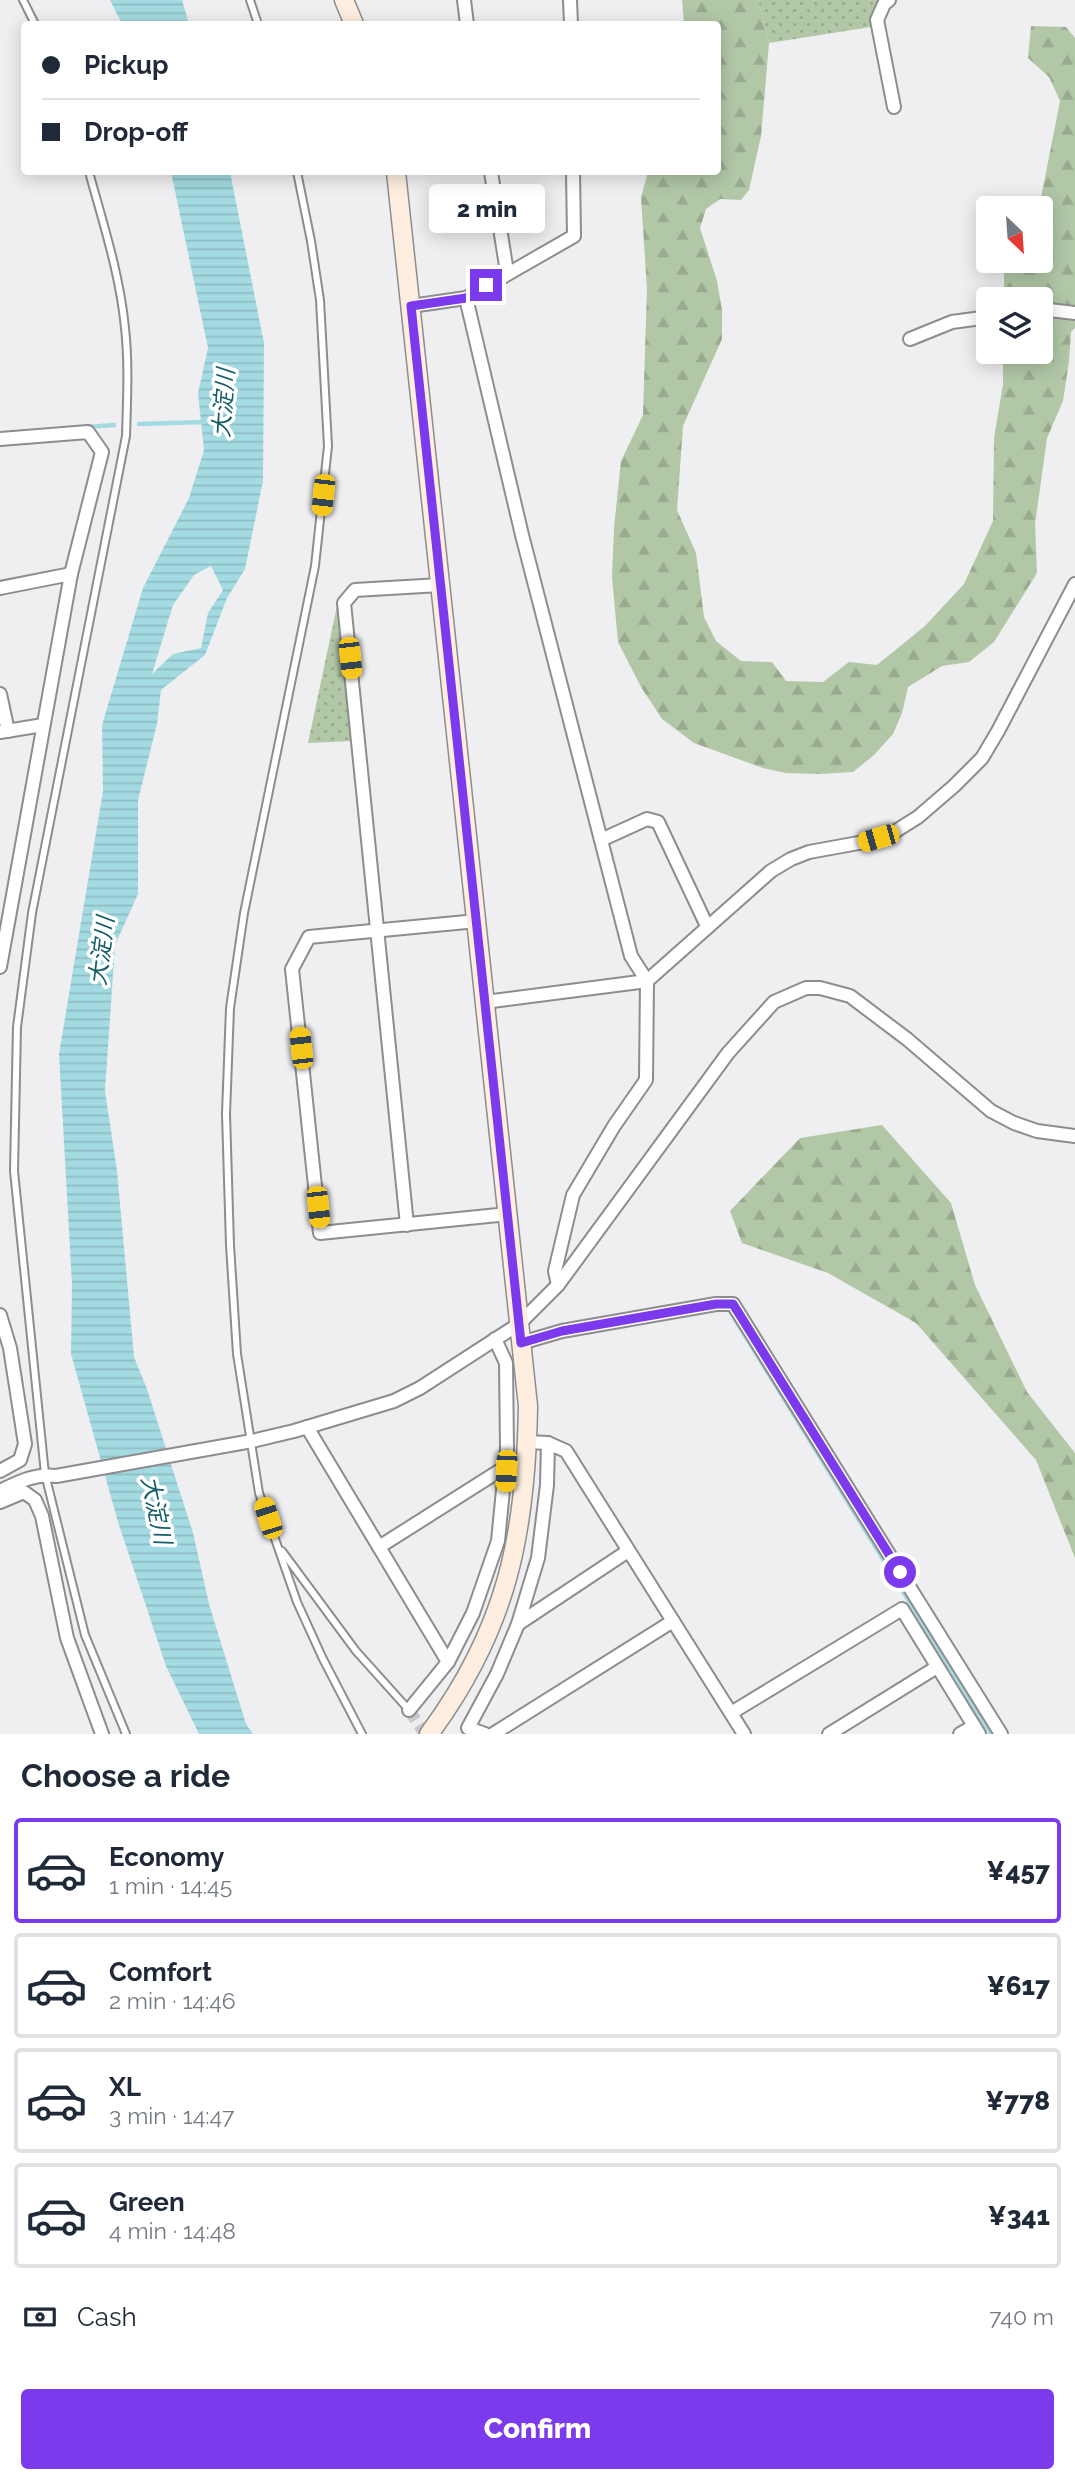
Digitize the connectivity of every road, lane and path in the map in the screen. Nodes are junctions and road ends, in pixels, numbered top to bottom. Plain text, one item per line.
1 (23, 0) edge
2 (250, 0) edge
3 (344, 0) edge
4 (464, 0) edge
5 (570, 0) edge
6 (889, 0) edge
7 (34, 21) edge
8 (257, 21) edge
9 (353, 21) edge
10 (467, 21) edge
11 (571, 21) edge
12 (894, 107) dead end
13 (90, 175) edge
14 (299, 175) edge
15 (396, 175) edge
16 (491, 175) edge
17 (573, 175) edge
18 (507, 272) junction
19 (466, 298) junction
20 (411, 306) junction
21 (1053, 310) edge
22 (1075, 313) edge
23 (976, 319) edge
24 (911, 339) dead end
25 (0, 439) edge
26 (71, 574) junction
27 (1075, 584) edge
28 (440, 585) junction
29 (0, 588) edge
30 (0, 694) edge
31 (43, 724) junction
32 (4, 732) edge
33 (601, 840) junction
34 (477, 921) junction
35 (707, 926) junction
36 (379, 929) junction
37 (0, 967) edge
38 (647, 981) junction
39 (485, 1002) junction
40 (1075, 1136) edge
41 (508, 1214) junction
42 (407, 1225) junction
43 (558, 1285) junction
44 (0, 1315) edge
45 (519, 1324) junction
46 (495, 1339) junction
47 (521, 1343) junction
48 (5, 1349) edge
49 (307, 1427) junction
50 (252, 1441) junction
51 (527, 1442) junction
52 (548, 1443) junction
53 (0, 1471) edge
54 (506, 1471) junction
55 (50, 1475) junction
56 (0, 1491) edge
57 (0, 1502) edge
58 (276, 1544) junction
59 (379, 1547) junction
60 (628, 1551) junction
61 (673, 1621) junction
62 (518, 1624) junction
63 (448, 1662) junction
64 (937, 1667) junction
65 (409, 1710) joint
66 (731, 1713) junction
67 (976, 1730) edge
68 (465, 1731) edge
69 (102, 1734) edge
70 (126, 1734) edge
71 (362, 1734) edge
72 (429, 1734) edge
73 (485, 1734) edge
74 (493, 1734) edge
75 (744, 1734) edge
76 (829, 1734) edge
77 (960, 1734) edge
78 (1001, 1734) edge

1 - 7 lane
2 - 8 lane
3 - 9 street
4 - 10 street
5 - 11 street
6 - 12 street
13 - 55 lane
14 - 50 lane
15 - 20 street
16 - 18 street
17 - 18 street
18 - 19 street
19 - 20 street
19 - 33 street
20 - 28 street
21 - 22 street
23 - 24 street
25 - 26 street
26 - 29 street
26 - 31 street
27 - 35 street
28 - 34 street
28 - 36 street
30 - 32 street
31 - 32 street
31 - 37 street
33 - 35 street
33 - 38 street
34 - 36 street
34 - 39 street
35 - 38 street
36 - 42 street
36 - 42 street
38 - 39 street
38 - 43 street
39 - 41 street
40 - 43 street
41 - 42 street
41 - 45 street
43 - 45 street
44 - 48 street
45 - 46 street
45 - 47 street
46 - 49 street
46 - 54 street
47 - 51 street
47 - 78 street
48 - 53 street
49 - 50 street
49 - 59 street
50 - 55 street
50 - 58 lane
51 - 52 street
51 - 72 street
52 - 60 street
52 - 62 street
54 - 59 street
54 - 63 street
55 - 56 street
55 - 70 lane
57 - 69 street
58 - 65 lane
58 - 71 lane
59 - 63 street
60 - 61 street
60 - 62 street
61 - 66 street
61 - 74 street
62 - 68 street
63 - 65 street
64 - 66 street
64 - 67 street
64 - 76 street
66 - 75 street
67 - 77 street
68 - 73 street

